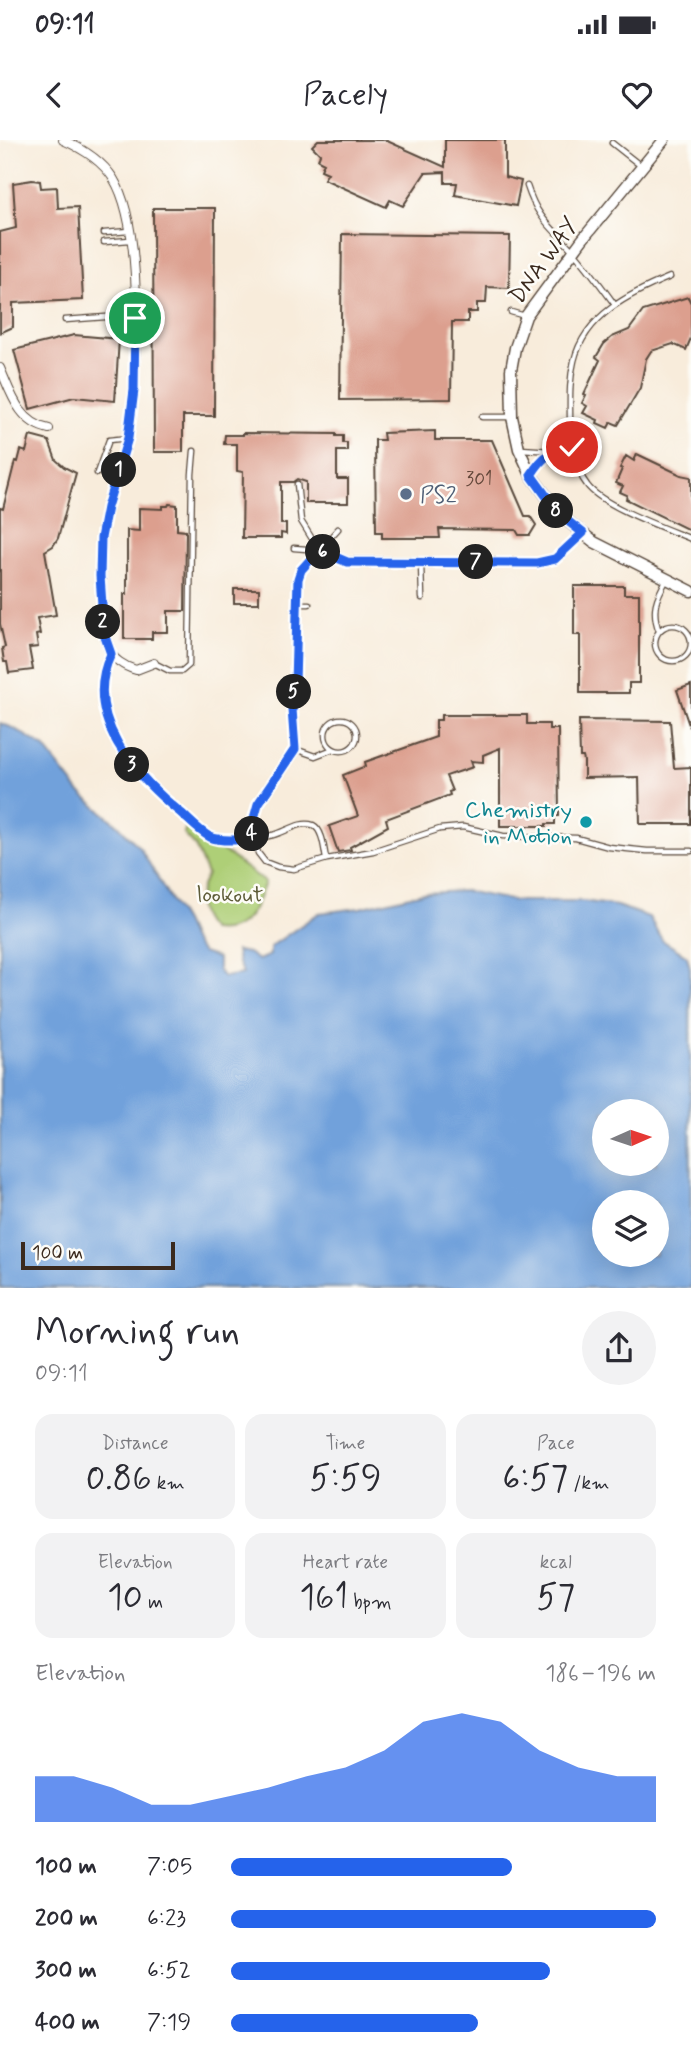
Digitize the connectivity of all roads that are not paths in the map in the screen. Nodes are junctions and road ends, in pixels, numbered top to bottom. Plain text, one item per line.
1 (63, 140) edge
2 (664, 140) edge
3 (612, 143) dead end
4 (642, 167) junction
5 (527, 186) dead end
6 (104, 233) dead end
7 (130, 235) junction
8 (104, 242) dead end
9 (573, 251) junction
10 (670, 277) dead end
11 (615, 304) junction
12 (510, 312) dead end
13 (526, 316) junction
14 (135, 318) junction
15 (65, 320) dead end
16 (0, 368) edge
17 (482, 417) dead end
18 (512, 417) junction
19 (49, 429) dead end
20 (128, 438) junction
21 (572, 447) junction
22 (519, 449) junction
23 (194, 451) dead end
24 (552, 451) junction
25 (97, 473) dead end
26 (531, 475) junction
27 (297, 484) dead end
28 (338, 529) dead end
29 (583, 533) junction
30 (691, 539) edge
31 (294, 548) dead end
32 (319, 550) junction
33 (418, 552) dead end
34 (419, 562) junction
35 (667, 578) junction
36 (691, 591) edge
37 (422, 598) dead end
38 (297, 604) junction
39 (309, 604) dead end
40 (659, 631) junction
41 (111, 654) junction
42 (154, 663) joint
43 (295, 749) junction
44 (333, 749) junction
45 (253, 838) junction
46 (691, 851) edge
47 (327, 859) junction

1 - 7 street
2 - 4 main road, DNA WAY
3 - 4 lane
4 - 9 main road, DNA WAY
5 - 9 lane
6 - 7 lane
7 - 8 lane
7 - 14 street
9 - 11 lane
9 - 13 main road, DNA WAY
10 - 11 lane
11 - 21 lane
12 - 13 lane
13 - 18 main road, DNA WAY
14 - 15 lane
14 - 20 street
16 - 19 street
17 - 18 lane
18 - 22 main road, DNA WAY
20 - 25 lane
20 - 41 street
21 - 24 lane
21 - 30 lane
22 - 24 lane
22 - 26 main road, DNA WAY
23 - 42 lane
24 - 26 lane
26 - 29 main road, DNA WAY
27 - 32 lane
28 - 32 lane
29 - 34 street
29 - 35 main road, DNA WAY
31 - 32 lane
32 - 34 street
32 - 38 lane
33 - 34 lane
34 - 37 lane
35 - 36 main road, DNA WAY
35 - 40 lane
38 - 39 lane
38 - 43 lane
40 - 40 lane
41 - 42 street
41 - 45 lane
43 - 44 lane
43 - 45 lane
44 - 44 lane
45 - 47 lane
45 - 47 lane
46 - 47 lane

